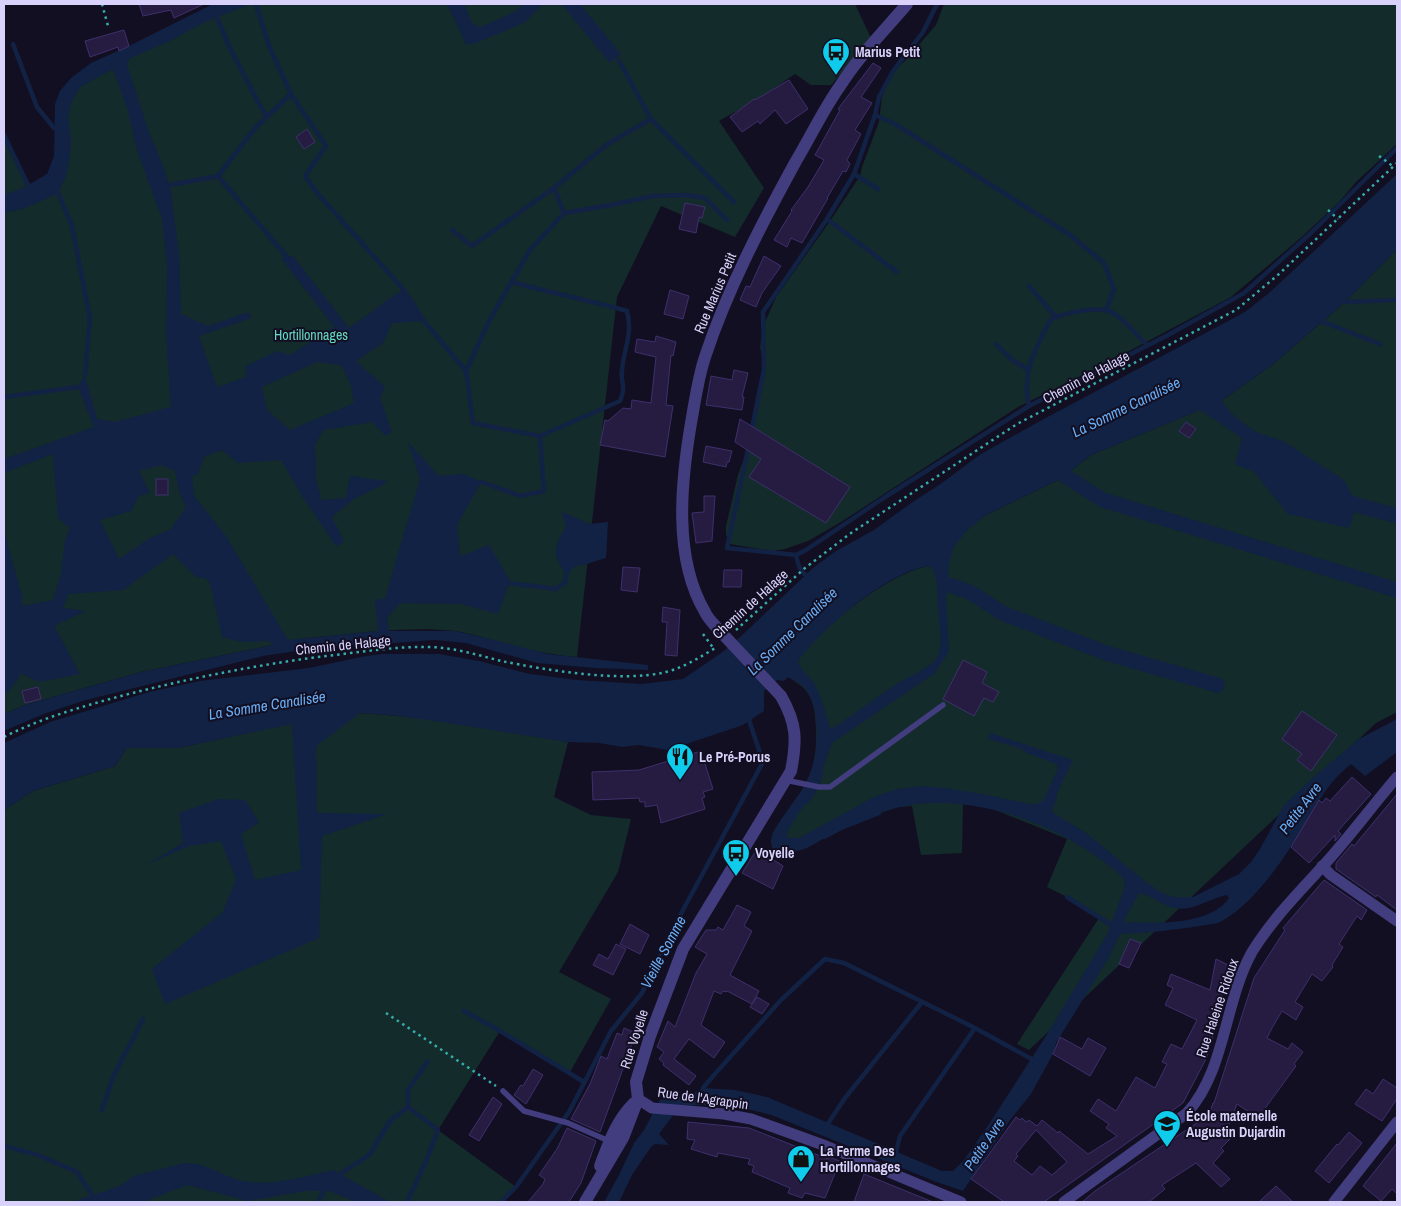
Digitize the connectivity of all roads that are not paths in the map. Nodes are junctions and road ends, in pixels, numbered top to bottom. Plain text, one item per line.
1 (907, 4) edge
2 (781, 696) joint
3 (943, 704) dead end
4 (1397, 777) edge
5 (785, 780) junction
6 (1322, 866) junction
7 (1397, 921) edge
8 (503, 1091) road end
9 (638, 1099) junction
10 (1397, 1122) edge
11 (609, 1141) junction
12 (588, 1197) edge
13 (961, 1202) edge
14 (1064, 1202) edge
15 (1334, 1202) edge

1 - 2 street, Rue Marius Petit, bridge
2 - 5 street, Rue Voyelle
3 - 5 lane
4 - 6 street, Rue Haleine Ridoux
5 - 9 street, Rue Voyelle
6 - 7 street
6 - 14 street, Rue Haleine Ridoux
8 - 11 lane
9 - 11 street, Rue Voyelle
9 - 12 street, Rue Voyelle
9 - 13 street, Rue de l'Agrappin
10 - 15 street
11 - 12 street, Rue Voyelle

